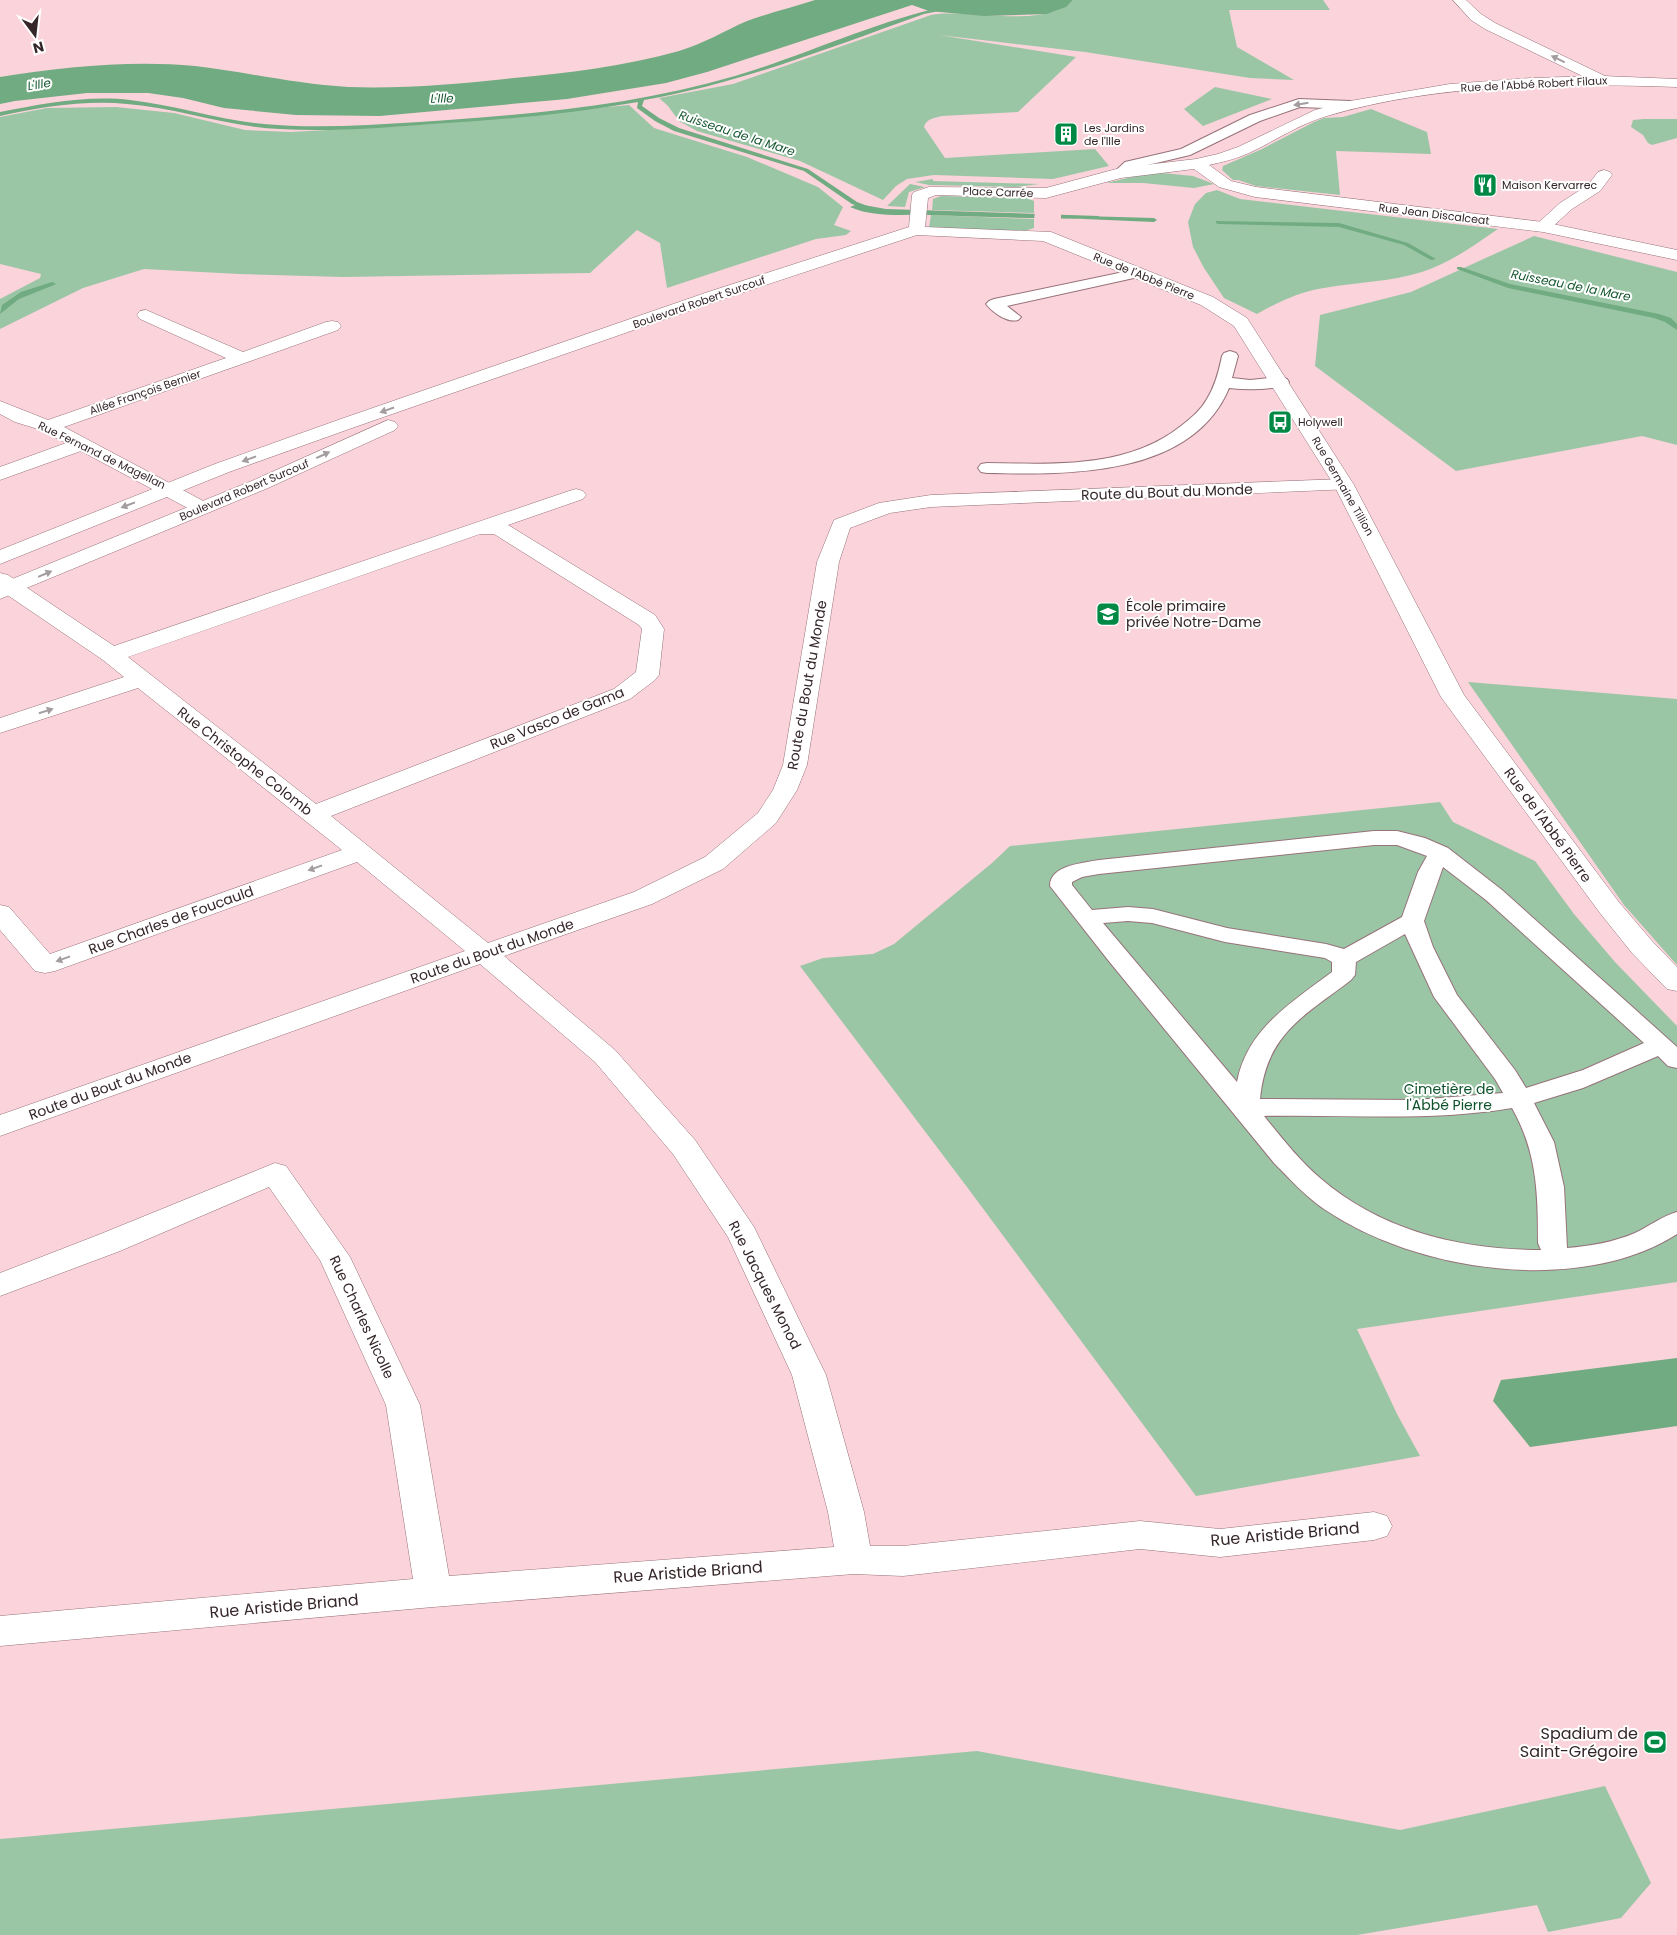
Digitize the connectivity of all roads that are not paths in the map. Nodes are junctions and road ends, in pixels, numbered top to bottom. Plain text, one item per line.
1 (1459, 0) edge
2 (1602, 80) junction
3 (1677, 83) edge
4 (1350, 105) junction
5 (1196, 164) junction
6 (1120, 173) junction
7 (1604, 175) dead end
8 (1046, 215) junction
9 (917, 226) junction
10 (1543, 227) junction
11 (1677, 255) edge
12 (1138, 273) junction
13 (146, 315) dead end
14 (1013, 317) dead end
15 (1241, 322) joint
16 (332, 326) dead end
17 (1230, 356) dead end
18 (242, 358) junction
19 (482, 377) junction
20 (1223, 382) junction
21 (1281, 382) junction
22 (0, 407) edge
23 (48, 426) junction
24 (82, 444) junction
25 (987, 468) dead end
26 (0, 474) edge
27 (1344, 485) junction
28 (170, 489) junction
29 (576, 495) dead end
30 (202, 508) junction
31 (478, 528) junction
32 (0, 558) edge
33 (3, 587) edge
34 (111, 655) junction
35 (1433, 658) joint
36 (141, 679) junction
37 (0, 726) edge
38 (312, 814) junction
39 (361, 852) junction
40 (1440, 853) junction
41 (0, 913) edge
42 (1086, 918) junction
43 (1412, 921) junction
44 (484, 953) junction
45 (1342, 959) junction
46 (1677, 983) edge
47 (1669, 1053) edge
48 (1519, 1098) junction
49 (1247, 1108) junction
50 (0, 1126) edge
51 (1677, 1221) edge
52 (1557, 1260) junction
53 (0, 1285) edge
54 (1374, 1526) dead end
55 (854, 1560) junction
56 (433, 1592) junction
57 (0, 1631) edge

2 -> 1 street
2 - 3 street, Rue de l'Abbé Robert Filaux
2 - 4 street, Rue de l'Abbé Robert Filaux
4 - 5 street, Rue de l'Abbé Robert Filaux
4 -> 6 lane
5 - 6 street, Rue de l'Abbé Robert Filaux
5 - 10 street, Rue Jean Discalceat
6 - 8 street, Rue de l'Abbé Robert Filaux
7 - 10 street
8 - 9 street
8 - 9 street, Place Carrée
8 - 12 street, Rue de l'Abbé Pierre
9 - 19 street, Boulevard Robert Surcouf
10 - 11 street, Rue Jean Discalceat
12 - 14 lane
12 - 15 street, Rue de l'Abbé Pierre
13 - 18 street
15 - 21 street, Rue Germaine Tillion
16 - 18 street, Allée François Bernier
17 - 20 lane
18 - 23 street, Allée François Bernier
19 -> 28 street, Boulevard Robert Surcouf
30 -> 19 street, Boulevard Robert Surcouf
20 - 21 lane
20 - 25 lane
21 - 27 street, Rue Germaine Tillion
22 - 23 street, Rue Fernand de Magellan
23 - 24 street, Rue Fernand de Magellan
24 - 26 street
24 - 28 street, Rue Fernand de Magellan
27 - 35 street, Rue Germaine Tillion
27 - 44 street, Route du Bout du Monde
28 - 30 street, Rue Fernand de Magellan
28 -> 32 street, Boulevard Robert Surcouf
29 - 31 street, Rue Vasco de Gama
33 -> 30 street, Boulevard Robert Surcouf
31 - 34 street, Rue Vasco de Gama
31 - 38 street, Rue Vasco de Gama
33 - 34 street, Rue Christophe Colomb
34 - 36 street, Rue Christophe Colomb
35 - 46 street, Rue de l'Abbé Pierre
37 -> 36 street
36 - 38 street, Rue Christophe Colomb
38 - 39 street, Rue Christophe Colomb
39 -> 41 street, Rue Charles de Foucauld
39 - 44 street, Rue Christophe Colomb
40 - 42 lane
40 - 43 lane
40 - 47 lane
42 - 45 lane
42 - 49 lane
43 - 45 lane
43 - 48 lane
44 - 50 street, Route du Bout du Monde
44 - 55 street, Rue Jacques Monod
45 - 49 lane
47 - 48 lane
48 - 49 lane
48 - 52 lane
49 - 52 lane
51 - 52 lane
53 - 56 street, Rue Charles Nicolle
54 - 55 street, Rue Aristide Briand
55 - 56 street, Rue Aristide Briand
56 - 57 street, Rue Aristide Briand

